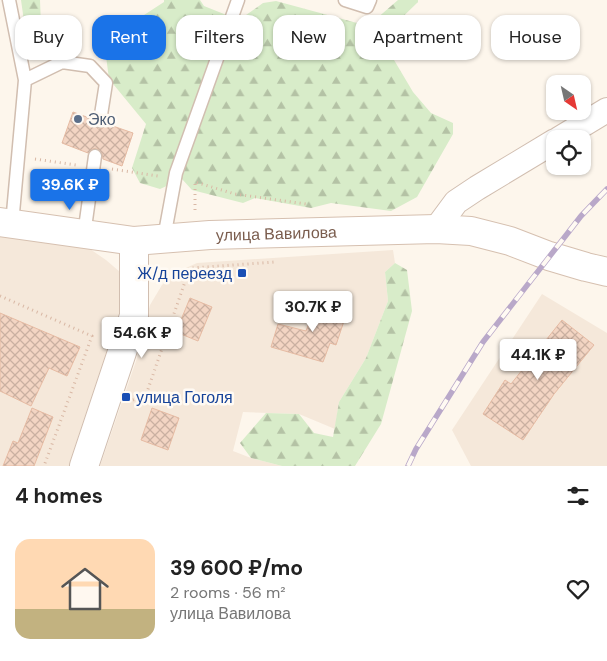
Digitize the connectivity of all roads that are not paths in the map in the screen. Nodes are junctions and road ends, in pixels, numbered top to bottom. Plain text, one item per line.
1 (9, 0) edge
2 (238, 0) edge
3 (345, 0) edge
4 (370, 0) edge
5 (25, 80) junction
6 (607, 110) edge
7 (100, 122) dead end
8 (574, 130) edge
9 (546, 146) edge
10 (95, 156) dead end
11 (6, 223) edge
12 (436, 229) junction
13 (84, 234) junction
14 (164, 238) junction
15 (134, 241) junction
16 (607, 272) edge
17 (84, 466) edge

1 - 5 lane
2 - 14 lane
3 - 4 lane
5 - 7 lane
5 - 11 lane
6 - 8 street
9 - 12 street
10 - 13 lane
11 - 13 main road, улица Вавилова
12 - 14 main road, улица Вавилова
12 - 16 main road, улица Вавилова
13 - 15 main road, улица Вавилова
14 - 15 main road, улица Вавилова
15 - 17 main road

